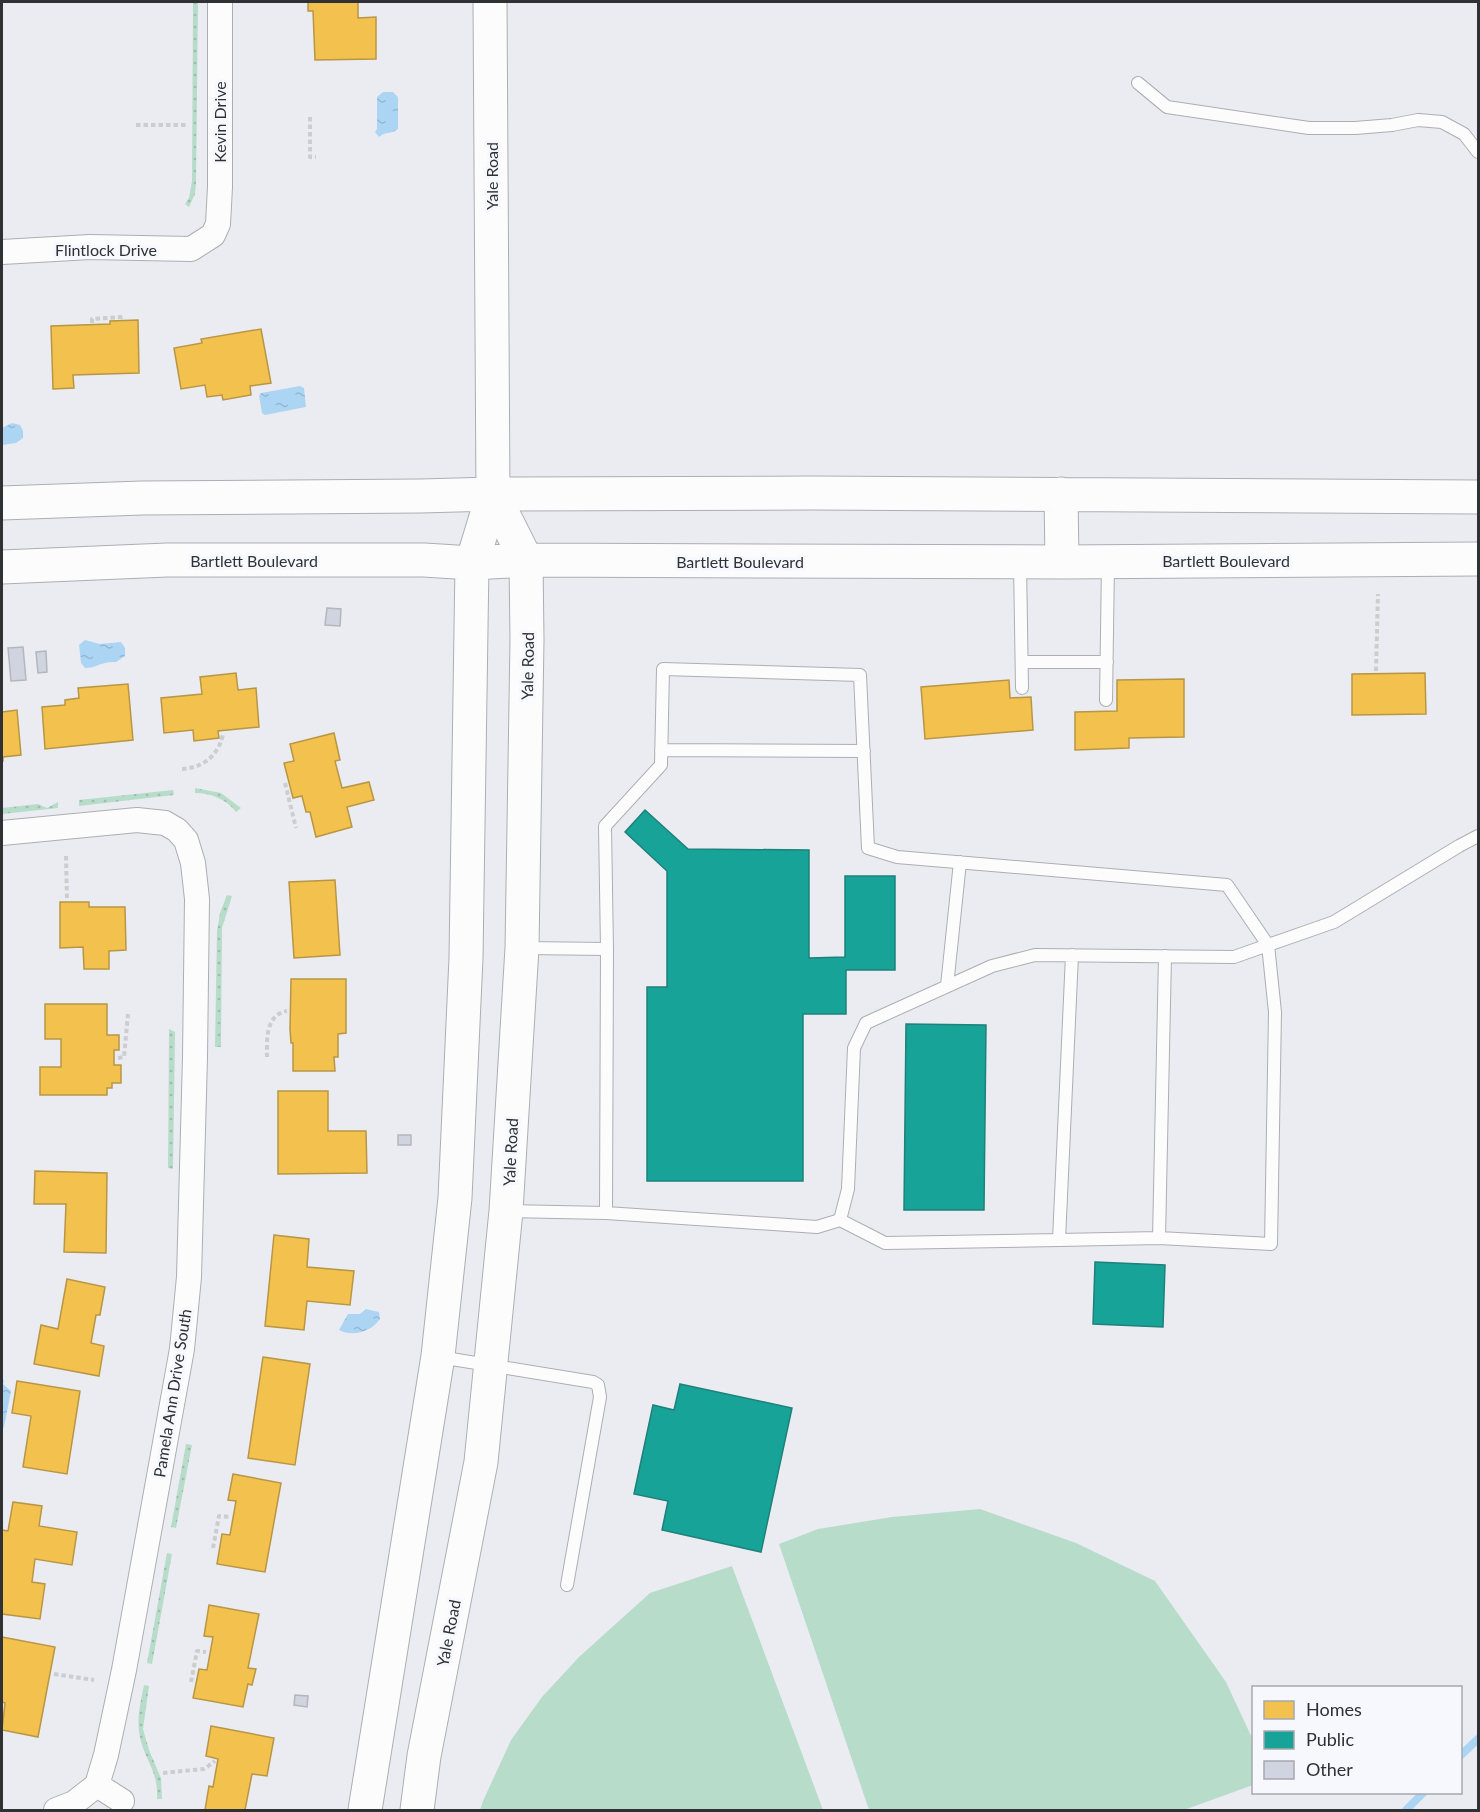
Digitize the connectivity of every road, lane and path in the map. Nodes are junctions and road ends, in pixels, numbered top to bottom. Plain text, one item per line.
1 (220, 2) edge
2 (490, 2) edge
3 (1138, 83) dead end
4 (310, 117) dead end
5 (188, 124) dead end
6 (136, 125) dead end
7 (1479, 152) edge
8 (316, 157) dead end
9 (208, 240) joint
10 (2, 252) edge
11 (123, 317) dead end
12 (92, 323) dead end
13 (493, 494) junction
14 (1061, 494) junction
15 (1479, 496) edge
16 (2, 503) edge
17 (1479, 559) edge
18 (526, 560) junction
19 (1020, 562) junction
20 (1062, 562) junction
21 (1108, 562) junction
22 (472, 563) junction
23 (2, 567) edge
24 (1377, 594) dead end
25 (1022, 662) junction
26 (1107, 662) junction
27 (1376, 671) dead end
28 (1022, 688) dead end
29 (1106, 700) dead end
30 (223, 734) dead end
31 (661, 750) junction
32 (864, 751) junction
33 (182, 769) dead end
34 (285, 783) dead end
35 (296, 828) dead end
36 (2, 834) edge
37 (1479, 836) edge
38 (66, 856) dead end
39 (960, 862) junction
40 (67, 899) dead end
41 (1268, 945) junction
42 (522, 948) junction
43 (607, 949) junction
44 (1072, 955) junction
45 (1166, 956) junction
46 (947, 986) junction
47 (287, 1011) dead end
48 (128, 1014) dead end
49 (267, 1057) dead end
50 (118, 1058) dead end
51 (506, 1211) junction
52 (606, 1213) junction
53 (840, 1220) junction
54 (1159, 1238) junction
55 (1059, 1240) junction
56 (438, 1356) junction
57 (491, 1365) junction
58 (231, 1518) dead end
59 (213, 1548) dead end
60 (567, 1585) dead end
61 (206, 1652) dead end
62 (54, 1674) dead end
63 (94, 1680) dead end
64 (191, 1682) dead end
65 (215, 1761) dead end
66 (163, 1773) dead end
67 (97, 1785) junction
68 (122, 1801) dead end
69 (56, 1810) edge
70 (365, 1810) edge
71 (417, 1810) edge

1 - 9 street, Kevin Drive
2 - 13 main road, Yale Road
3 - 7 lane
4 - 8 path
5 - 6 path
9 - 10 street, Flintlock Drive
11 - 12 path
13 - 14 main road
13 - 16 main road
13 - 18 main road, Yale Road
13 - 22 main road, Yale Road
14 - 15 main road
14 - 20 main road
17 - 21 main road, Bartlett Boulevard
18 - 19 main road, Bartlett Boulevard
18 - 22 main road, Bartlett Boulevard
18 - 42 main road, Yale Road
19 - 20 main road, Bartlett Boulevard
19 - 25 lane
20 - 21 main road, Bartlett Boulevard
21 - 26 lane
22 - 23 main road, Bartlett Boulevard
22 - 56 main road, Yale Road
24 - 27 path
25 - 26 lane
25 - 28 lane
26 - 29 lane
30 - 33 path
31 - 32 lane
31 - 32 lane
31 - 43 lane
32 - 39 lane
34 - 35 path
36 - 67 street, Pamela Ann Drive South
37 - 41 lane
38 - 40 path
39 - 41 lane
39 - 46 lane
41 - 45 lane
41 - 54 lane
42 - 43 lane
42 - 51 main road, Yale Road
43 - 52 lane
44 - 45 lane
44 - 46 lane
44 - 55 lane
45 - 54 lane
46 - 53 lane
47 - 49 path
48 - 50 path
51 - 52 lane
51 - 57 main road, Yale Road
52 - 53 lane
53 - 55 lane
54 - 55 lane
56 - 57 lane
56 - 70 main road, Yale Road
57 - 60 lane
57 - 71 main road, Yale Road
58 - 59 path
61 - 64 path
62 - 63 path
65 - 66 path
67 - 68 street
67 - 69 street

